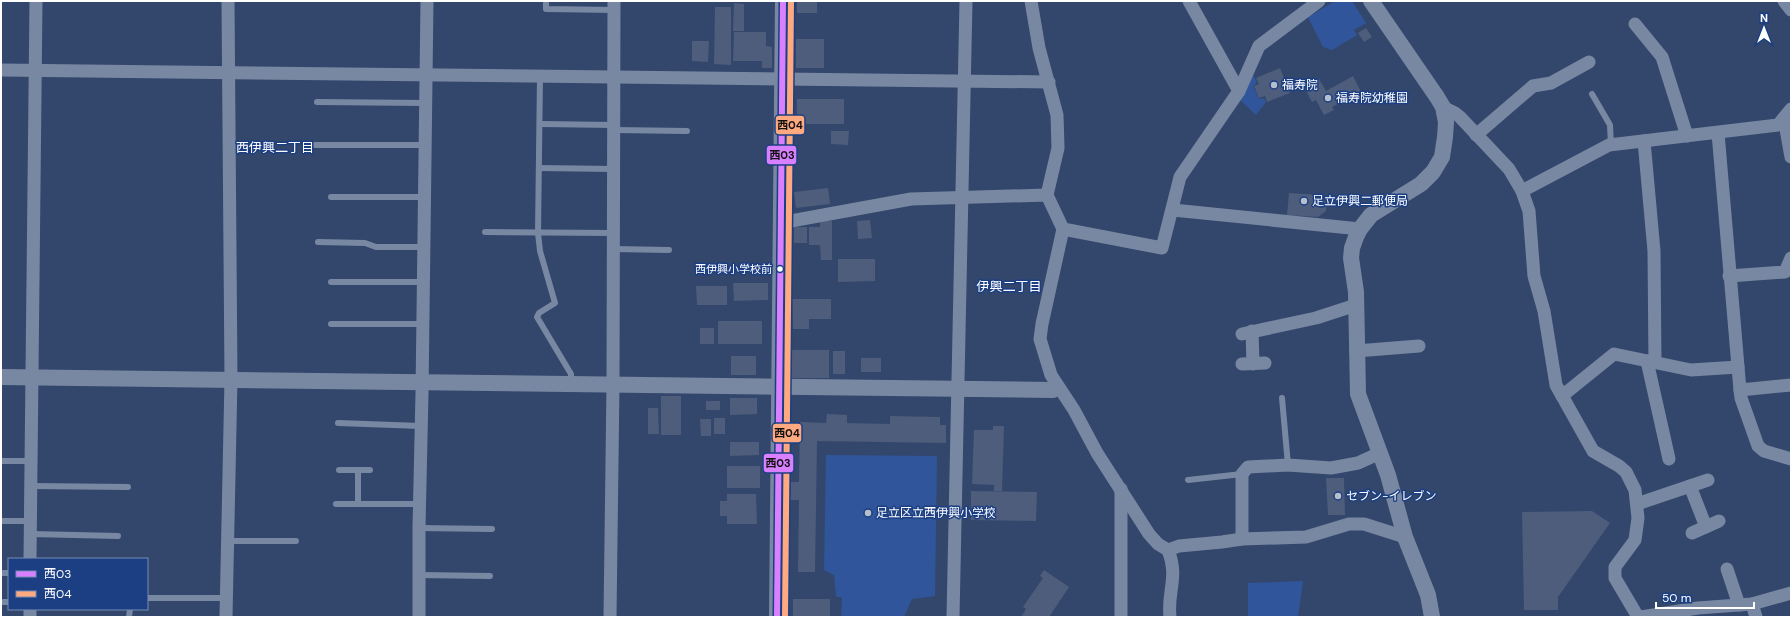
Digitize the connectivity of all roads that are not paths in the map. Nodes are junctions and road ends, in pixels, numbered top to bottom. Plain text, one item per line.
1 (36, 1) edge
2 (228, 1) edge
3 (427, 1) edge
4 (546, 1) edge
5 (783, 1) edge
6 (966, 1) edge
7 (1031, 1) edge
8 (1188, 1) edge
9 (1319, 1) edge
10 (1371, 1) edge
11 (614, 5) edge
12 (1635, 24) dead end
13 (1589, 62) dead end
14 (1, 70) edge
15 (35, 70) junction
16 (229, 72) junction
17 (426, 74) junction
18 (540, 76) junction
19 (614, 77) junction
20 (782, 78) junction
21 (965, 81) junction
22 (1049, 82) junction
23 (1239, 91) junction
24 (1592, 94) dead end
25 (317, 102) dead end
26 (425, 104) junction
27 (1443, 107) junction
28 (1788, 113) edge
29 (540, 124) junction
30 (614, 127) junction
31 (687, 131) dead end
32 (1718, 133) junction
33 (1476, 135) junction
34 (1687, 136) junction
35 (1644, 141) junction
36 (316, 145) dead end
37 (425, 145) junction
38 (1611, 145) junction
39 (1791, 157) edge
40 (539, 168) junction
41 (614, 169) junction
42 (1522, 191) junction
43 (1047, 195) junction
44 (331, 197) dead end
45 (424, 197) junction
46 (962, 197) junction
47 (1173, 210) junction
48 (780, 223) junction
49 (1063, 229) junction
50 (1360, 229) junction
51 (485, 232) dead end
52 (538, 233) junction
53 (613, 233) junction
54 (318, 242) dead end
55 (424, 247) junction
56 (613, 249) junction
57 (669, 250) dead end
58 (1791, 258) edge
59 (1788, 271) edge
60 (1729, 276) junction
61 (332, 282) dead end
62 (423, 282) junction
63 (1356, 305) junction
64 (331, 324) dead end
65 (423, 324) junction
66 (1419, 346) dead end
67 (1356, 351) junction
68 (1651, 361) junction
69 (1253, 364) dead end
70 (1738, 367) junction
71 (1, 377) edge
72 (33, 377) junction
73 (231, 379) junction
74 (422, 382) junction
75 (571, 383) junction
76 (613, 384) junction
77 (1791, 385) edge
78 (780, 386) junction
79 (958, 390) junction
80 (1056, 390) junction
81 (1740, 390) junction
82 (1562, 396) junction
83 (1282, 398) dead end
84 (338, 423) dead end
85 (421, 426) junction
86 (1380, 453) junction
87 (1669, 459) dead end
88 (1791, 459) edge
89 (1, 460) edge
90 (32, 461) junction
91 (1288, 465) junction
92 (339, 470) dead end
93 (358, 470) junction
94 (370, 470) dead end
95 (1242, 474) junction
96 (1188, 480) dead end
97 (1708, 480) dead end
98 (31, 486) junction
99 (1690, 486) junction
100 (128, 487) dead end
101 (1121, 489) junction
102 (336, 504) dead end
103 (358, 504) junction
104 (419, 504) junction
105 (1637, 504) junction
106 (1, 521) edge
107 (1719, 521) dead end
108 (31, 527) junction
109 (1706, 527) junction
110 (419, 528) junction
111 (492, 529) dead end
112 (1692, 533) dead end
113 (118, 536) dead end
114 (1405, 538) junction
115 (1242, 539) junction
116 (226, 540) junction
117 (296, 541) dead end
118 (1168, 550) junction
119 (30, 558) edge
120 (1727, 569) dead end
121 (419, 576) junction
122 (490, 576) dead end
123 (1791, 593) edge
124 (148, 598) edge
125 (226, 598) junction
126 (1752, 604) junction
127 (1739, 605) junction
128 (226, 617) edge
129 (419, 617) edge
130 (610, 617) edge
131 (777, 617) edge
132 (954, 617) edge
133 (1121, 617) edge
134 (1170, 617) edge
135 (1432, 617) edge
136 (1640, 617) edge
137 (1756, 617) edge

1 - 15 street
2 - 16 street
3 - 17 street
4 - 11 lane
5 - 20 street
6 - 21 street
7 - 22 street
8 - 23 street
9 - 23 street
10 - 27 street
11 - 19 street
12 - 34 street
13 - 33 street
14 - 15 street
15 - 16 street
15 - 72 street
16 - 17 street
16 - 73 street
17 - 18 street
17 - 26 street
18 - 19 street
18 - 29 lane
19 - 20 street
19 - 30 street
20 - 21 street
20 - 48 street
21 - 22 street
21 - 46 street
22 - 43 street
23 - 47 street
24 - 38 lane
25 - 26 lane
26 - 37 street
27 - 33 street
27 - 50 street
28 - 32 street
28 - 39 street
29 - 30 lane
29 - 40 lane
30 - 31 lane
30 - 41 street
32 - 34 street
32 - 60 street
33 - 42 street
34 - 35 street
35 - 38 street
35 - 68 street
36 - 37 lane
37 - 45 street
38 - 42 street
40 - 41 lane
40 - 52 lane
41 - 53 street
42 - 82 street
43 - 46 street
43 - 49 street
44 - 45 lane
45 - 55 street
46 - 48 street
46 - 79 street
47 - 49 street
47 - 50 street
48 - 78 street
49 - 80 street
50 - 63 street
51 - 52 lane
52 - 53 lane
52 - 75 lane
53 - 56 street
54 - 55 lane
55 - 62 street
56 - 57 lane
56 - 76 street
58 - 59 street
59 - 60 street
60 - 70 street
61 - 62 lane
62 - 65 street
63 - 67 street
63 - 69 street
64 - 65 lane
65 - 74 street
66 - 67 street
67 - 86 street
68 - 70 street
68 - 82 street
68 - 87 street
70 - 81 street
71 - 72 street
72 - 73 street
72 - 90 street
73 - 74 street
73 - 116 street
74 - 75 street
74 - 85 street
75 - 76 street
76 - 78 street
76 - 130 street
77 - 81 street
78 - 79 street
78 - 131 street
79 - 80 street
79 - 132 street
80 - 101 street
81 - 88 street
82 - 105 street
83 - 91 lane
84 - 85 lane
85 - 104 street
86 - 91 street
86 - 114 street
89 - 90 lane
90 - 98 street
91 - 95 street
92 - 93 lane
93 - 94 lane
93 - 103 lane
95 - 96 lane
95 - 115 street
97 - 99 street
98 - 100 lane
98 - 108 street
99 - 105 street
99 - 109 street
101 - 118 street
101 - 133 street
102 - 103 lane
103 - 104 lane
104 - 110 street
105 - 136 street
106 - 108 lane
107 - 109 street
108 - 113 lane
108 - 119 street
109 - 112 street
110 - 111 lane
110 - 121 street
114 - 115 street
114 - 135 street
115 - 118 street
116 - 117 lane
116 - 125 street
118 - 134 street
120 - 127 street
121 - 122 lane
121 - 129 street
123 - 126 street
124 - 125 lane
125 - 128 street
126 - 127 street
126 - 137 street
127 - 136 street

